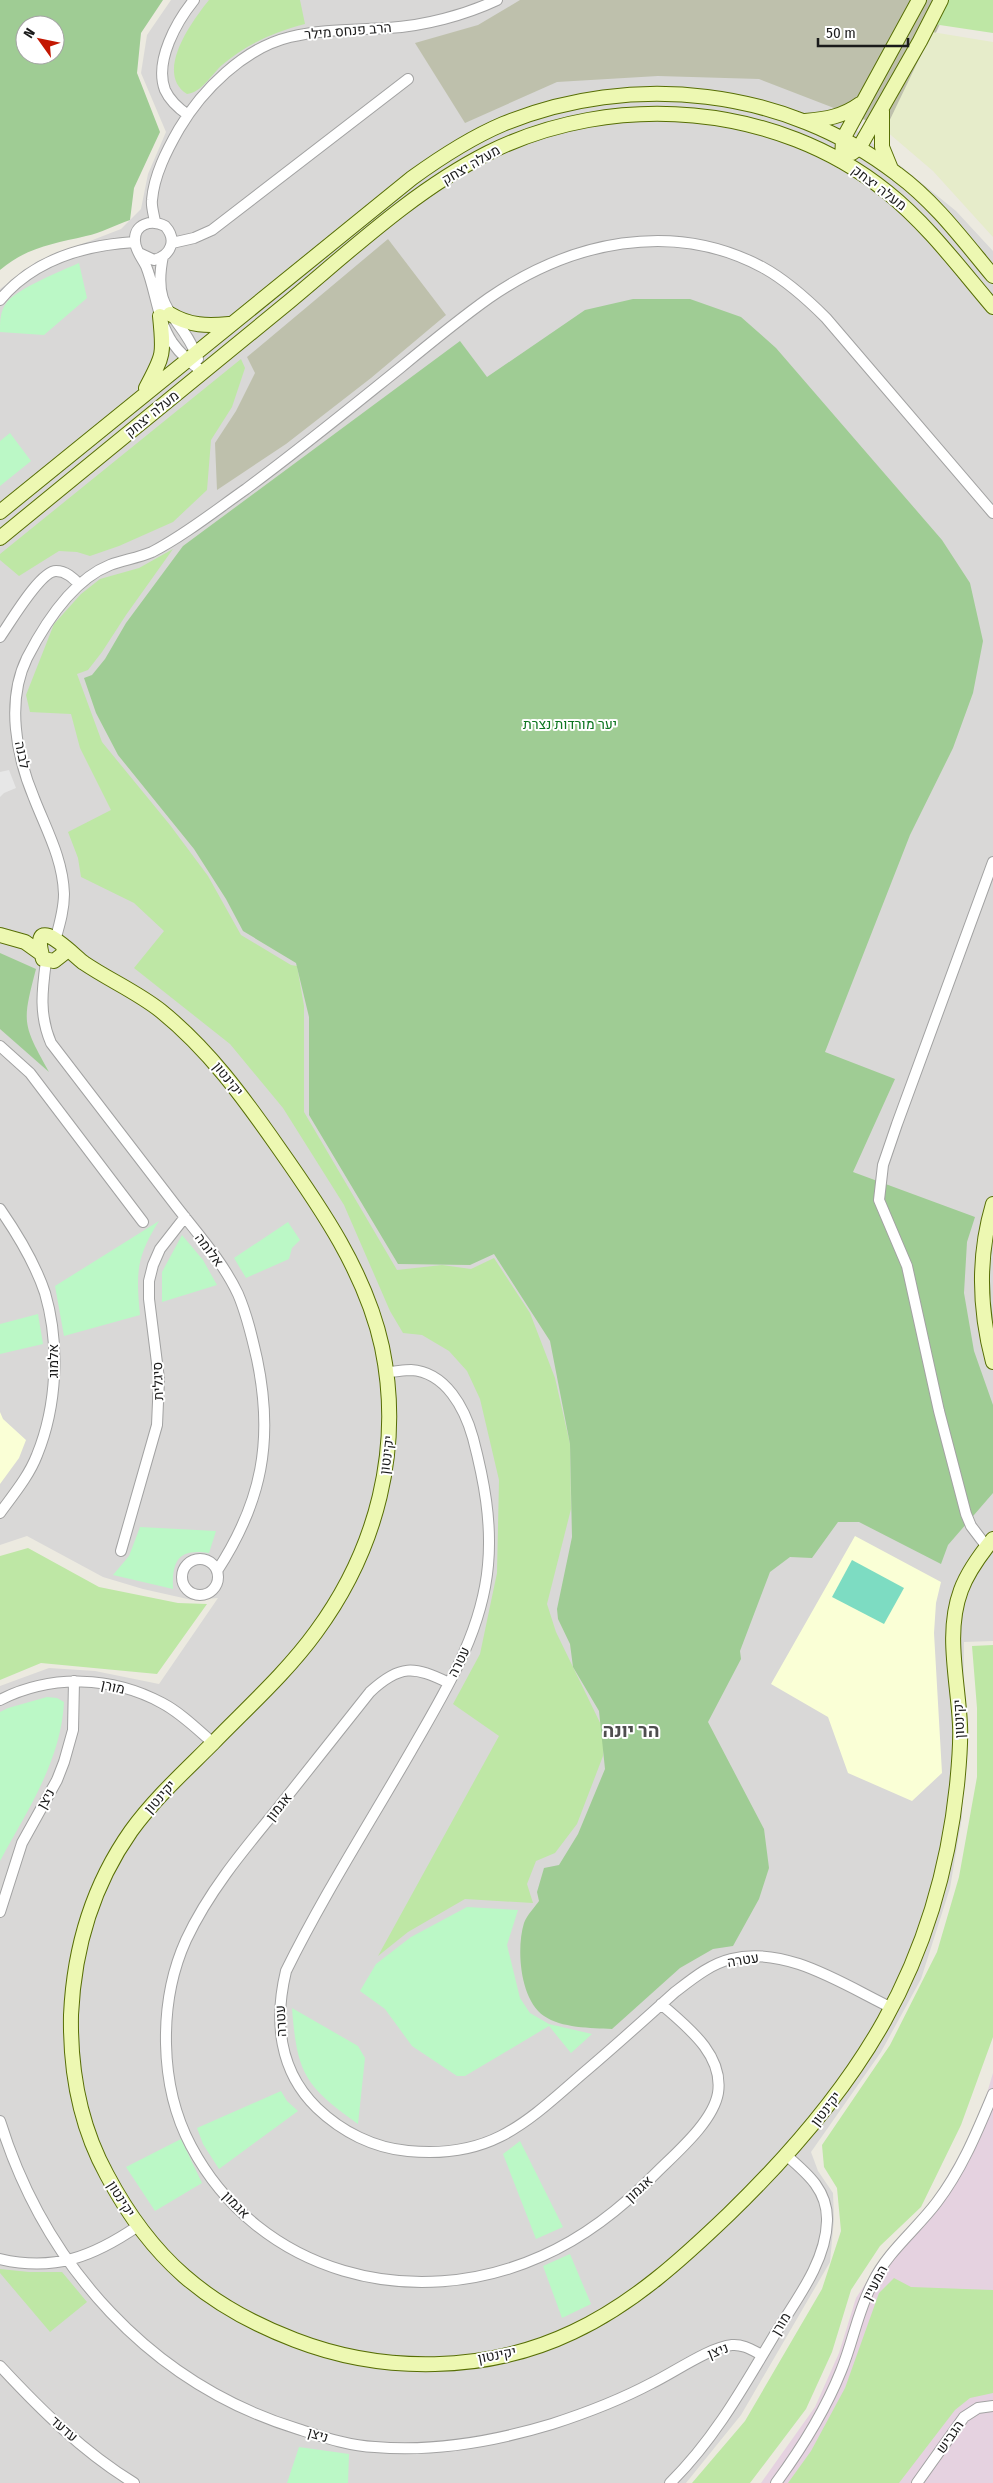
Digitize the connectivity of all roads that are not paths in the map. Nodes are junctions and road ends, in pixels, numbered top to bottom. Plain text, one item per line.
1 (194, 0) edge
2 (497, 0) edge
3 (919, 0) edge
4 (941, 0) edge
5 (408, 78) dead end
6 (863, 101) junction
7 (883, 106) junction
8 (188, 115) junction
9 (804, 121) junction
10 (843, 139) junction
11 (859, 148) junction
12 (842, 161) junction
13 (891, 169) junction
14 (155, 222) junction
15 (135, 242) junction
16 (172, 243) junction
17 (139, 253) junction
18 (164, 256) junction
19 (993, 276) edge
20 (0, 300) edge
21 (993, 307) edge
22 (165, 315) junction
23 (229, 324) junction
24 (191, 355) junction
25 (203, 372) junction
26 (141, 396) junction
27 (0, 512) edge
28 (993, 513) edge
29 (0, 538) edge
30 (79, 584) junction
31 (0, 637) edge
32 (993, 862) edge
33 (4, 936) edge
34 (51, 949) junction
35 (0, 1046) edge
36 (993, 1204) edge
37 (0, 1209) edge
38 (185, 1218) junction
39 (143, 1222) dead end
40 (993, 1362) edge
41 (385, 1372) junction
42 (0, 1513) edge
43 (991, 1543) edge
44 (121, 1551) dead end
45 (217, 1571) dead end
46 (74, 1681) junction
47 (449, 1683) junction
48 (0, 1700) edge
49 (213, 1743) junction
50 (0, 1912) edge
51 (661, 2004) junction
52 (892, 2008) junction
53 (993, 2094) edge
54 (0, 2121) edge
55 (787, 2156) junction
56 (138, 2226) junction
57 (0, 2259) edge
58 (68, 2260) junction
59 (762, 2355) junction
60 (0, 2366) edge
61 (993, 2406) edge
62 (134, 2483) edge
63 (670, 2483) edge
64 (776, 2483) edge
65 (917, 2483) edge

1 - 8 street
2 - 8 street, הרב פנחס מילר
3 - 6 street
4 - 7 street
5 - 16 street
6 - 9 street
6 - 10 street
7 - 11 street
7 - 13 street
8 - 14 street, הרב פנחס מילר
9 - 10 street, מעלה יצחק
9 - 23 street, מעלה יצחק
10 - 11 street, מעלה יצחק
10 - 12 street
11 - 12 street
11 - 13 street, מעלה יצחק
12 - 21 street, מעלה יצחק
12 - 25 street, מעלה יצחק
13 - 19 street, מעלה יצחק
14 - 15 street
14 - 16 street
15 - 17 street
15 - 20 street
16 - 18 street
17 - 18 street
17 - 22 street
18 - 22 street
22 - 23 street
22 - 24 street
22 - 24 street
22 - 26 street
23 - 24 street, מעלה יצחק
24 - 25 street
24 - 26 street, מעלה יצחק
25 - 29 street, מעלה יצחק
26 - 27 street, מעלה יצחק
28 - 30 street, לבנה
30 - 31 street
30 - 34 street, לבנה
32 - 43 street
33 - 34 street
34 - 38 street, אלומה
34 - 41 street, יקינטון
35 - 39 street
36 - 40 street
37 - 42 street, אלמוג
38 - 44 street, סיגלית
38 - 45 street, אלומה
41 - 47 street, עטרה
41 - 49 street, יקינטון
43 - 52 street, יקינטון
46 - 48 street, מורן
46 - 49 street, מורן
46 - 50 street, ניצן
47 - 51 street, עטרה
47 - 51 street, אגמון
49 - 56 street, יקינטון
51 - 52 street, עטרה
52 - 55 street, יקינטון
53 - 64 street, המעיין
54 - 58 street, ניצן
55 - 56 street, יקינטון
55 - 59 street, מורן
56 - 58 street
57 - 58 street
58 - 59 street, ניצן
59 - 63 street, מורן
60 - 62 street, עדעד
61 - 65 street, הגביש

